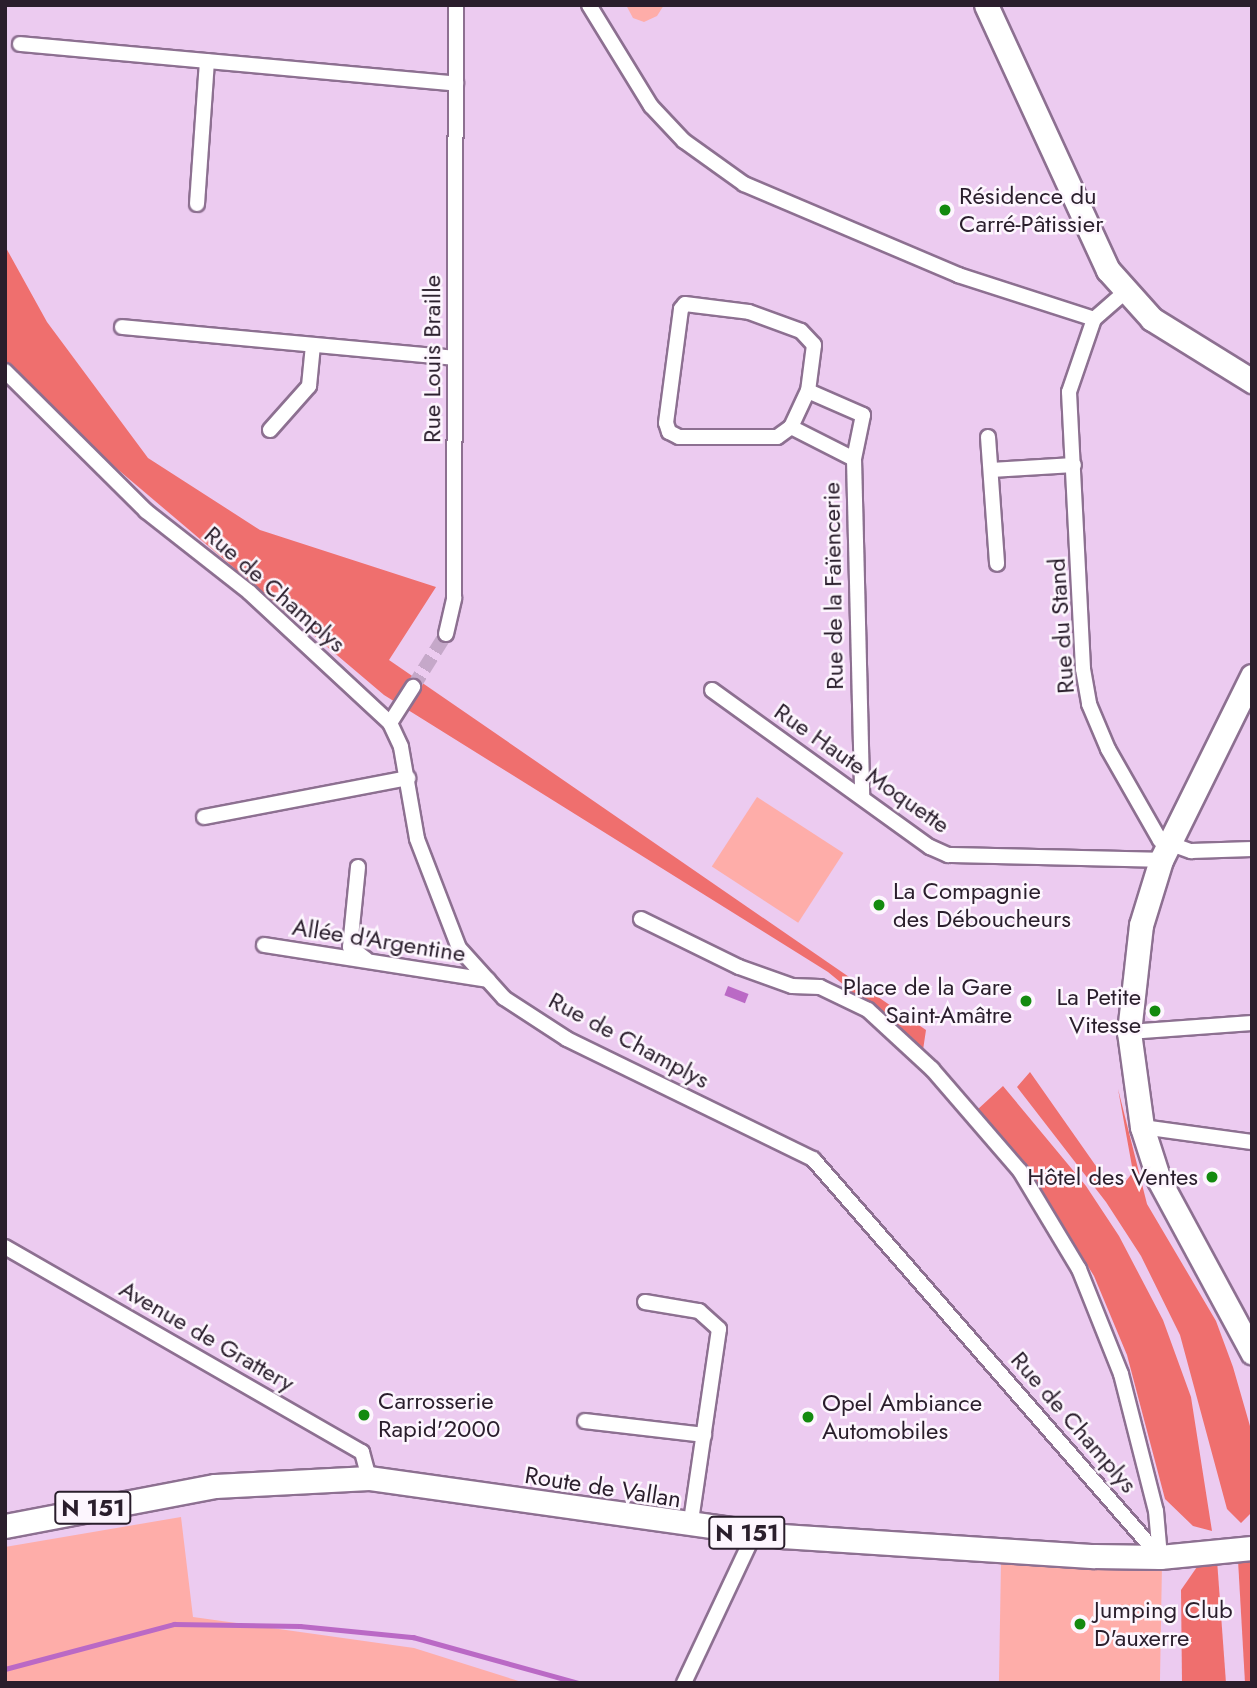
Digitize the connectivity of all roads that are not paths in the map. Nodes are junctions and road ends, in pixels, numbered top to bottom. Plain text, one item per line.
1 (456, 5) edge
2 (589, 5) edge
3 (986, 5) edge
4 (20, 44) dead end
5 (207, 61) junction
6 (456, 84) junction
7 (197, 204) dead end
8 (1125, 292) junction
9 (1094, 319) junction
10 (122, 327) dead end
11 (313, 345) junction
12 (455, 358) junction
13 (5, 371) edge
14 (1252, 381) edge
15 (808, 391) junction
16 (791, 427) junction
17 (270, 430) dead end
18 (988, 437) dead end
19 (854, 459) junction
20 (1074, 465) junction
21 (991, 470) junction
22 (997, 564) dead end
23 (446, 634) tunnel mouth
24 (1252, 676) edge
25 (413, 688) tunnel mouth
26 (712, 690) dead end
27 (390, 723) junction
28 (408, 778) junction
29 (862, 797) junction
30 (204, 817) dead end
31 (1252, 849) edge
32 (1165, 853) junction
33 (358, 867) dead end
34 (641, 919) dead end
35 (264, 945) dead end
36 (368, 960) junction
37 (488, 980) junction
38 (1252, 1023) edge
39 (1129, 1032) junction
40 (1142, 1127) junction
41 (1252, 1142) edge
42 (5, 1247) edge
43 (645, 1302) dead end
44 (1252, 1352) edge
45 (585, 1421) dead end
46 (704, 1435) junction
47 (369, 1478) junction
48 (5, 1525) edge
49 (690, 1527) junction
50 (754, 1534) junction
51 (1252, 1548) edge
52 (1152, 1557) junction
53 (684, 1683) edge

1 - 6 street, Rue Louis Braille
2 - 9 street
3 - 8 main road
4 - 5 street
5 - 6 street
5 - 7 street
6 - 12 street, Rue Louis Braille
8 - 9 street
8 - 14 main road
9 - 20 street, Rue du Stand
10 - 11 street
11 - 12 street
11 - 17 street
12 - 23 street, Rue Louis Braille
13 - 27 street, Rue de Champlys
15 - 16 street
15 - 16 street
15 - 19 street, Rue de la Faïencerie
16 - 19 street, Rue de la Faïencerie
18 - 21 street
19 - 29 street, Rue de la Faïencerie
20 - 21 street
20 - 32 street, Rue du Stand
21 - 22 street
24 - 32 main road
25 - 27 street
26 - 29 street, Rue Haute Moquette
27 - 28 street, Rue de Champlys
28 - 30 street
28 - 37 street, Rue de Champlys
29 - 32 street, Rue Haute Moquette
31 - 32 street, Rue Haute Moquette
32 - 39 main road
33 - 36 street
34 - 52 street
35 - 36 street, Allée d'Argentine
36 - 37 street, Allée d'Argentine
37 - 52 street, Rue de Champlys
38 - 39 street
39 - 40 main road
40 - 41 street
40 - 44 main road
42 - 47 street, Avenue de Grattery
43 - 46 street
45 - 46 street
46 - 49 street
47 - 48 main road, Route de Vallan / N 151
47 - 49 main road, Route de Vallan / N 151
49 - 50 main road, Route de Vallan / N 151
50 - 52 main road, Route de Vallan / N 151
50 - 53 street
51 - 52 main road, N 151

